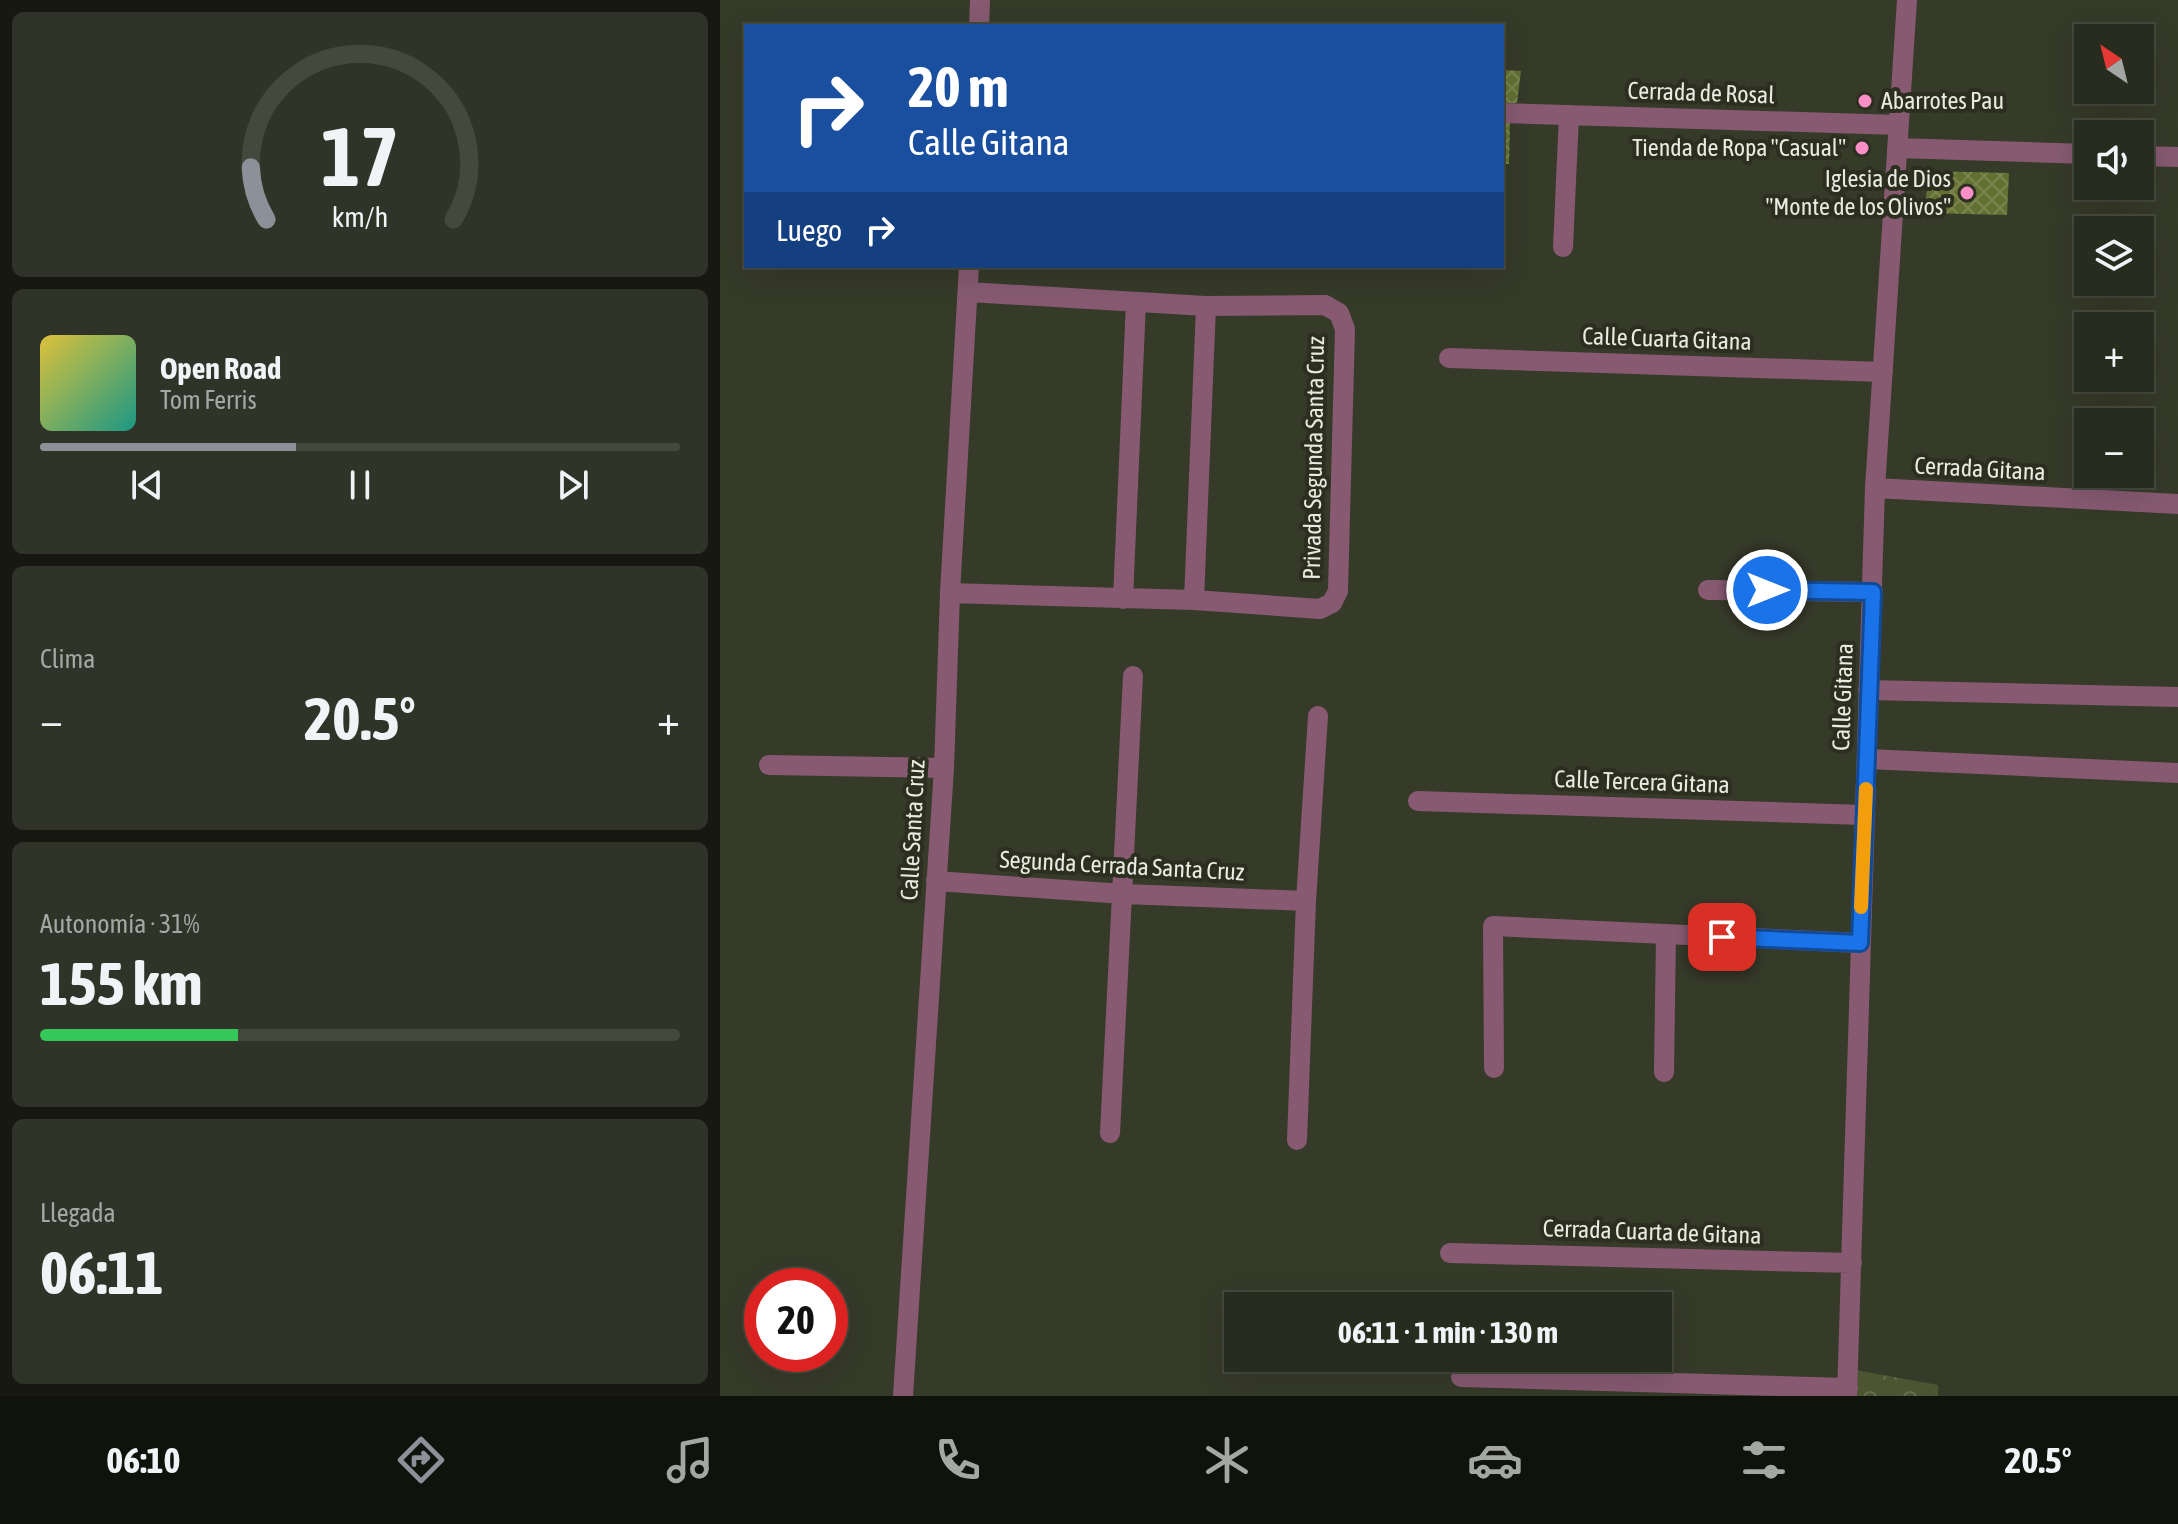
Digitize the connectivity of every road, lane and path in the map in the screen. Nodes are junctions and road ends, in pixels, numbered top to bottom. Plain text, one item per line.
1 (980, 0) edge
2 (1907, 0) edge
3 (979, 24) edge
4 (1504, 113) edge
5 (1569, 115) junction
6 (1899, 125) junction
7 (1897, 148) junction
8 (2074, 154) edge
9 (2154, 156) edge
10 (2178, 157) edge
11 (1563, 247) dead end
12 (969, 268) edge
13 (968, 292) junction
14 (1136, 302) junction
15 (1206, 306) junction
16 (1449, 358) dead end
17 (1883, 372) junction
18 (1875, 488) junction
19 (2178, 504) edge
20 (1708, 590) dead end
21 (1873, 592) junction
22 (950, 593) junction
23 (1123, 599) junction
24 (1194, 600) junction
25 (1133, 676) dead end
26 (1868, 690) junction
27 (2178, 697) edge
28 (1318, 716) dead end
29 (1867, 759) junction
30 (769, 765) dead end
31 (944, 768) junction
32 (2178, 773) edge
33 (1418, 801) dead end
34 (1864, 815) junction
35 (936, 881) junction
36 (1124, 894) junction
37 (1306, 901) junction
38 (1666, 935) junction
39 (1860, 943) junction
40 (1494, 1068) dead end
41 (1664, 1072) dead end
42 (1110, 1133) dead end
43 (1297, 1140) dead end
44 (1450, 1253) dead end
45 (1852, 1263) junction
46 (1461, 1377) dead end
47 (1848, 1392) edge
48 (903, 1396) edge

1 - 3 street
2 - 6 street, Calle Gitana
4 - 5 street, Cerrada de Rosal
5 - 6 street, Cerrada de Rosal
5 - 11 street
6 - 7 street, Calle Gitana
7 - 8 street
7 - 17 street, Calle Gitana
9 - 10 street
12 - 13 street, Calle Santa Cruz
13 - 14 street
13 - 22 street, Calle Santa Cruz
14 - 15 street
14 - 23 street
15 - 24 street
15 - 24 street, Privada Segunda Santa Cruz
16 - 17 street, Calle Cuarta Gitana
17 - 18 street, Calle Gitana
18 - 19 street, Cerrada Gitana
18 - 21 street, Calle Gitana
20 - 21 street
21 - 26 street, Calle Gitana
22 - 23 street
22 - 31 street, Calle Santa Cruz
23 - 24 street
25 - 36 street
26 - 27 street
26 - 29 street, Calle Gitana
28 - 37 street
29 - 32 street
29 - 34 street, Calle Gitana
30 - 31 street
31 - 35 street, Calle Santa Cruz
33 - 34 street, Calle Tercera Gitana
34 - 39 street, Calle Gitana
35 - 36 street, Segunda Cerrada Santa Cruz
35 - 48 street, Calle Santa Cruz
36 - 37 street, Segunda Cerrada Santa Cruz
36 - 42 street
37 - 43 street
38 - 39 street
38 - 40 street
38 - 41 street
39 - 45 street, Calle Gitana
44 - 45 street, Cerrada Cuarta de Gitana
45 - 47 street, Calle Gitana
46 - 47 street

